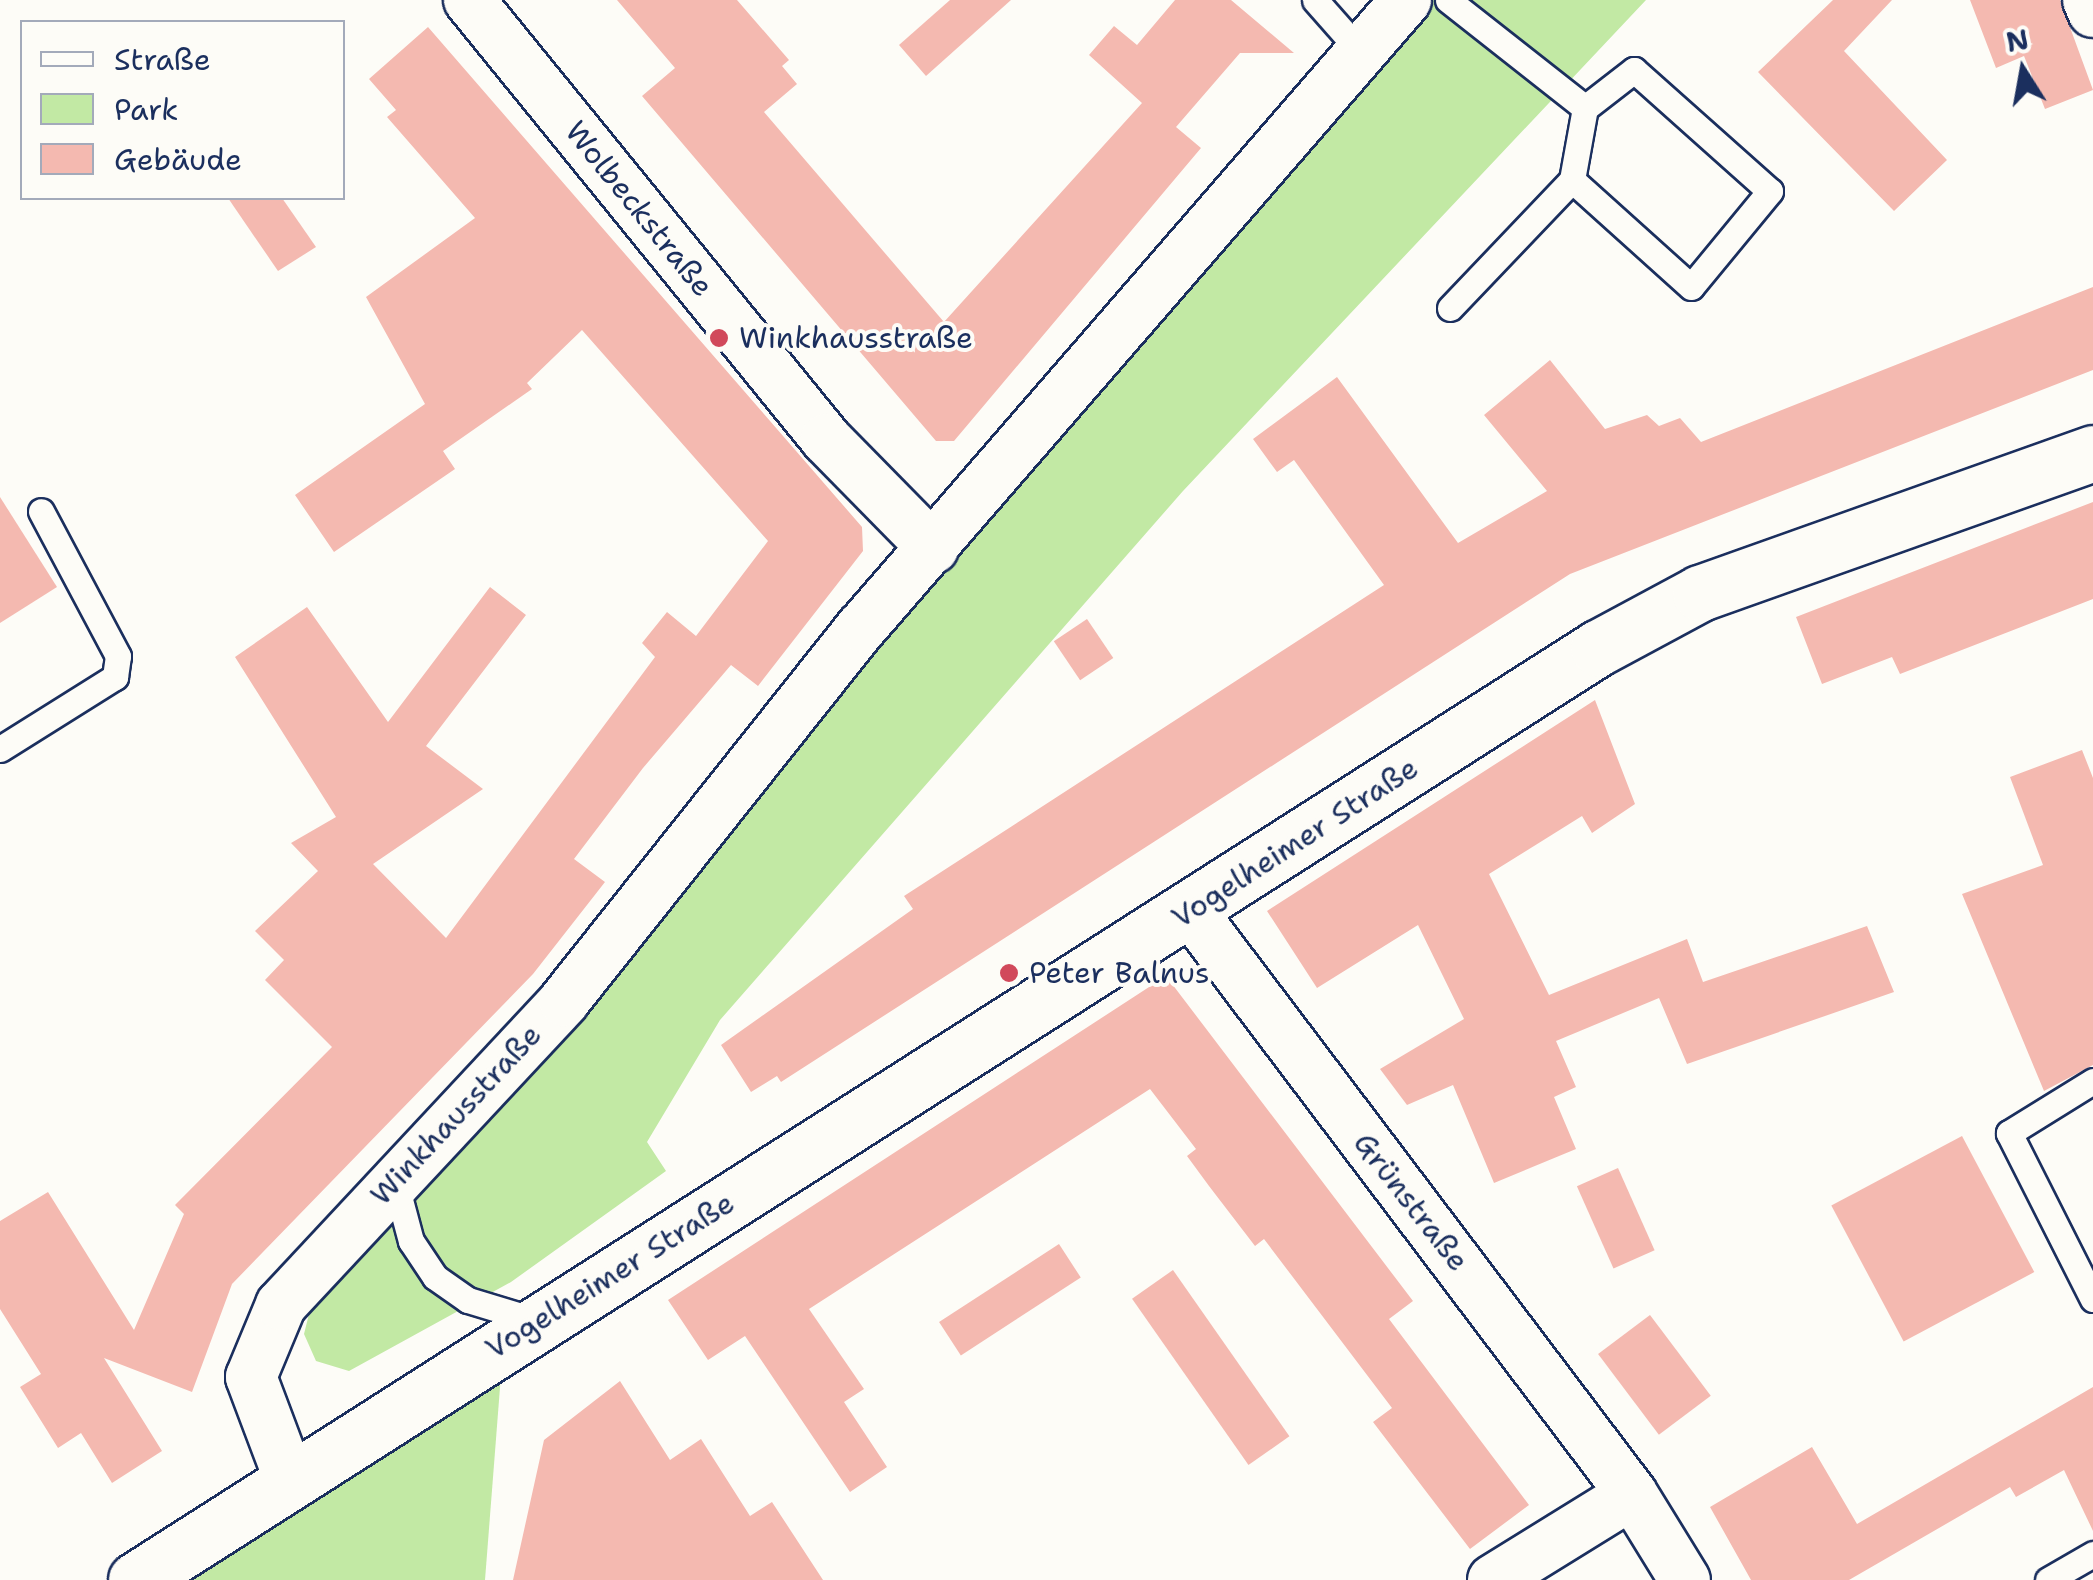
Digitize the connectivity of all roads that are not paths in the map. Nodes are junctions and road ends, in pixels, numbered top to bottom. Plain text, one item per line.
1 (468, 0) edge
2 (1315, 0) edge
3 (1406, 0) edge
4 (1448, 0) edge
5 (2088, 0) edge
6 (2093, 12) edge
7 (1360, 52) junction
8 (1585, 108) junction
9 (1572, 180) junction
10 (1450, 308) dead end
11 (2093, 452) edge
12 (40, 511) dead end
13 (933, 548) junction
14 (0, 748) edge
15 (1190, 910) junction
16 (2093, 1081) edge
17 (395, 1180) junction
18 (2093, 1298) edge
19 (538, 1322) junction
20 (289, 1478) junction
21 (1632, 1494) junction
22 (2093, 1554) edge
23 (136, 1580) edge
24 (1493, 1580) edge
25 (1685, 1580) edge
26 (2048, 1580) edge

1 - 13 street, Wolbeckstraße
2 - 7 lane
3 - 7 street, Winkhausstraße
4 - 8 lane
5 - 6 street
7 - 13 street, Winkhausstraße
8 - 9 lane
8 - 9 lane
9 - 10 lane
11 - 15 main road, Vogelheimer Straße
12 - 14 lane
13 - 17 street, Winkhausstraße
15 - 19 main road, Vogelheimer Straße
15 - 21 street, Grünstraße
16 - 18 lane
17 - 19 lane
17 - 20 street, Winkhausstraße
19 - 20 main road, Vogelheimer Straße
20 - 23 main road, Vogelheimer Straße
21 - 24 street
21 - 25 street, Grünstraße
22 - 26 lane

